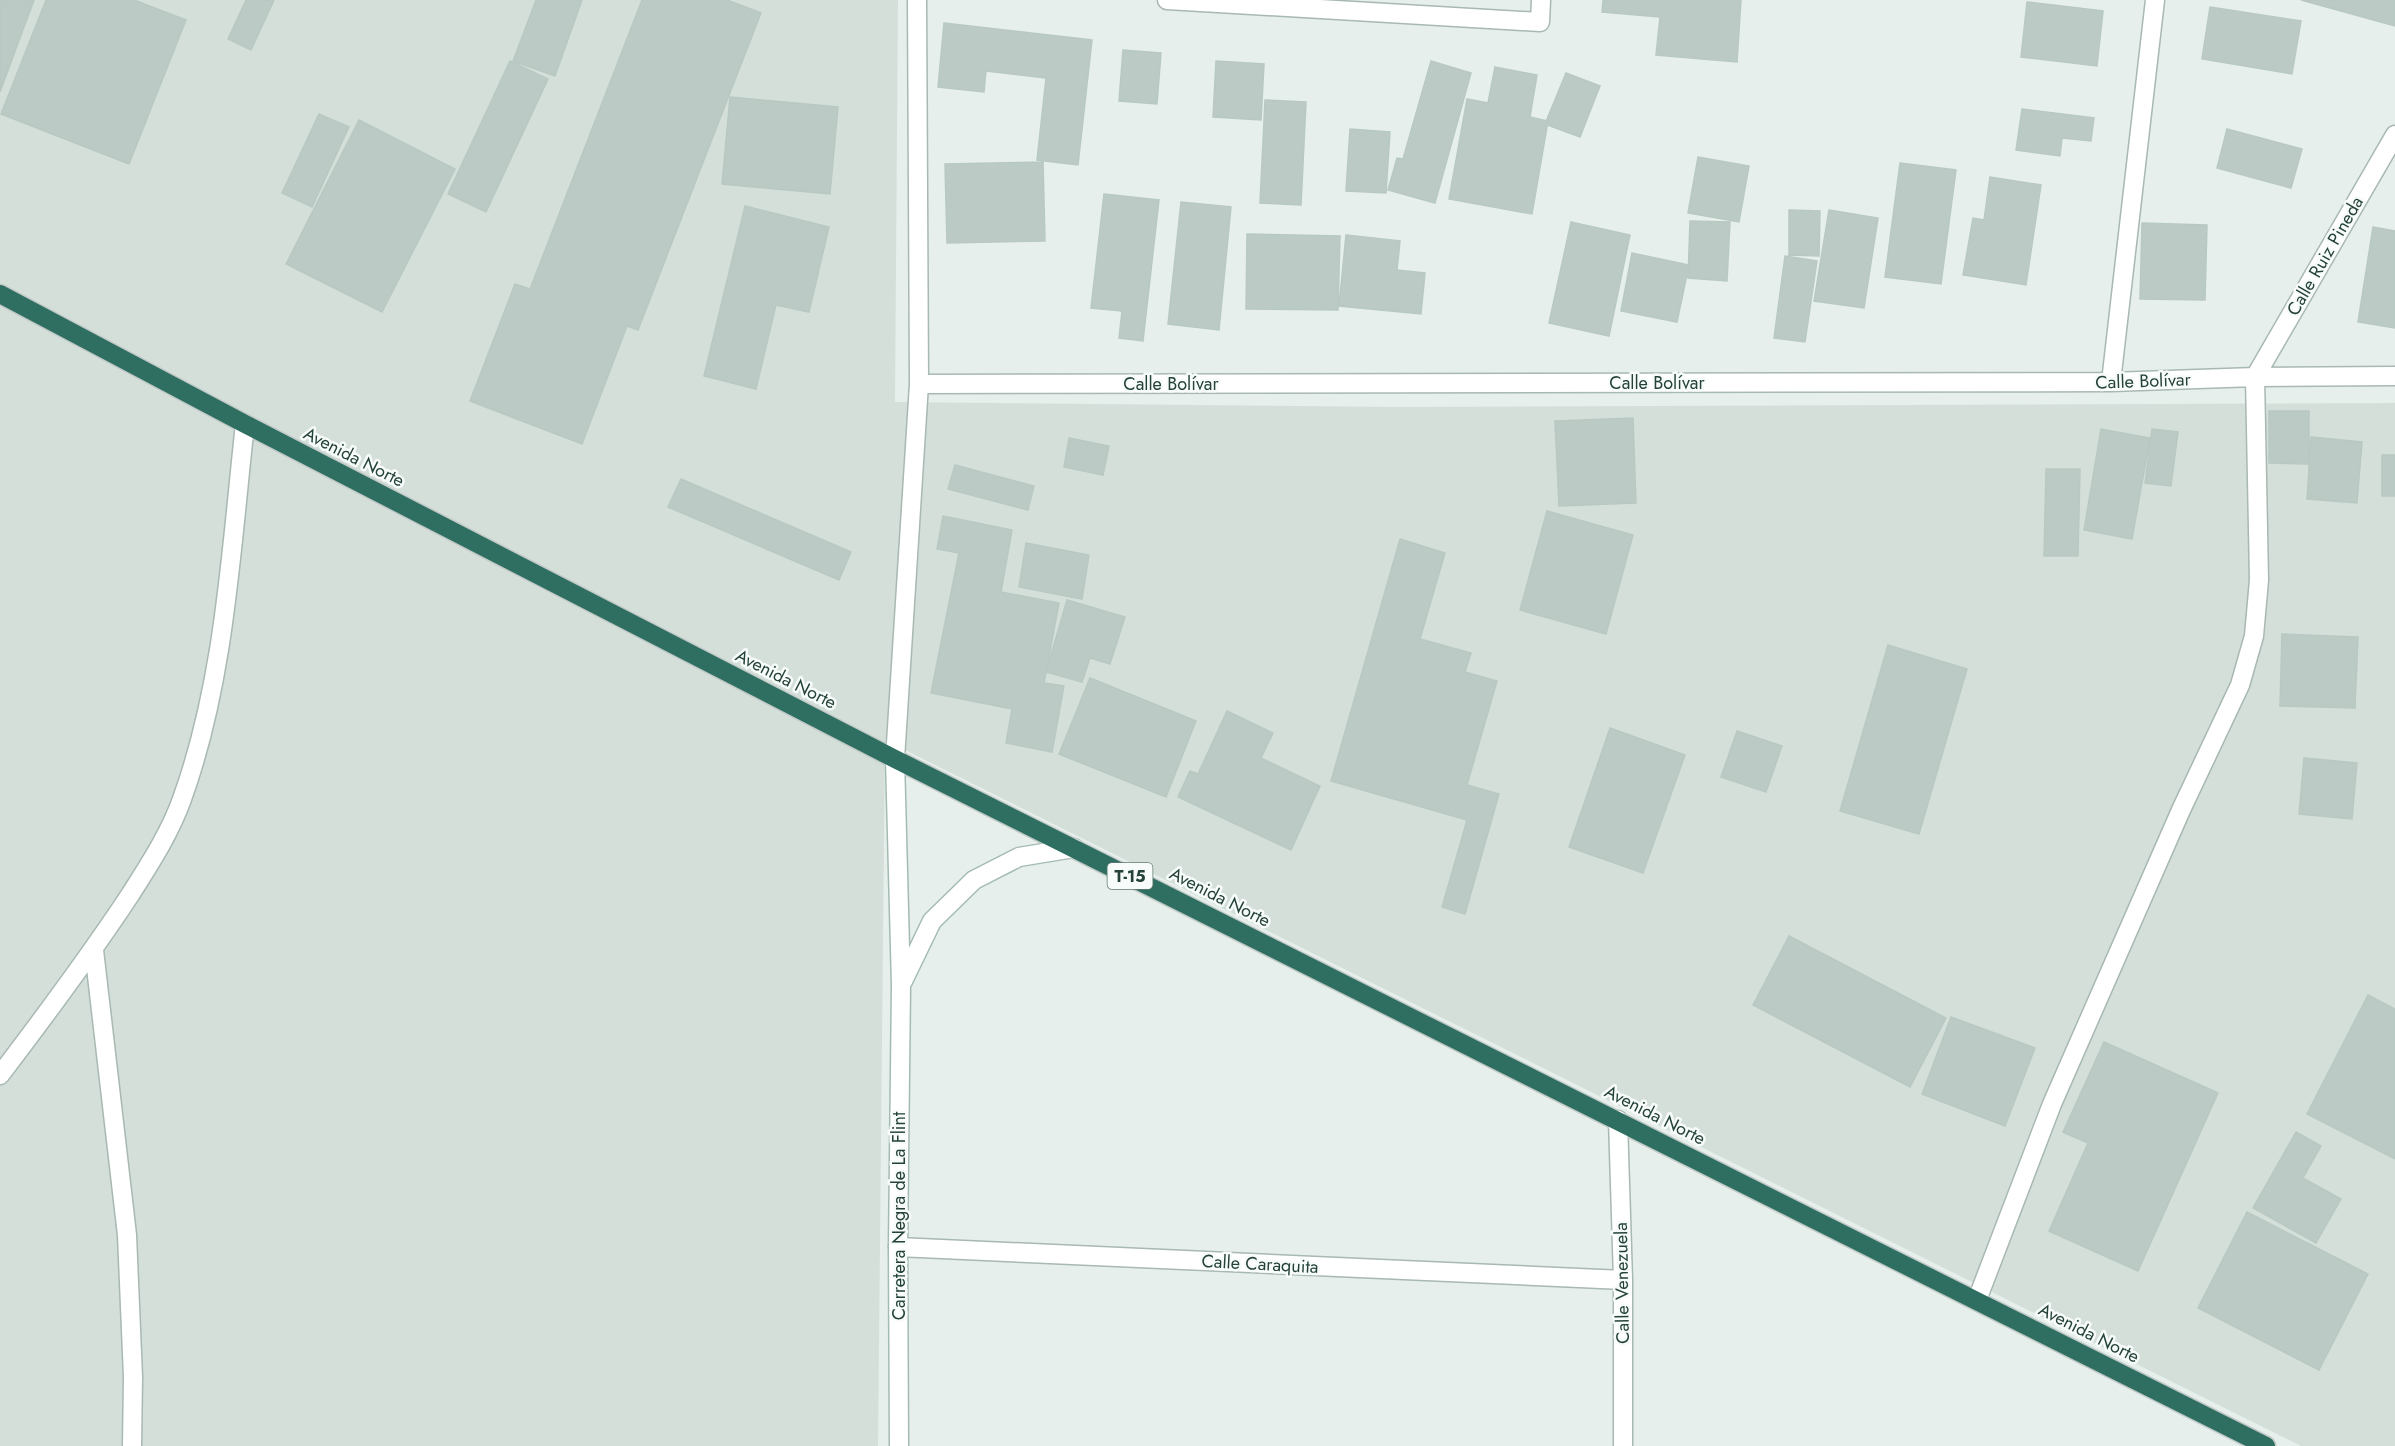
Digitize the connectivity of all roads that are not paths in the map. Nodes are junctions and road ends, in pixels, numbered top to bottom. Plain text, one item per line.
1 (917, 0) edge
2 (1167, 0) edge
3 (1541, 0) edge
4 (2155, 0) edge
5 (2395, 135) edge
6 (2390, 152) edge
7 (0, 294) edge
8 (2395, 376) edge
9 (2255, 377) junction
10 (2111, 382) junction
11 (919, 384) junction
12 (245, 424) junction
13 (895, 759) junction
14 (1074, 848) junction
15 (94, 950) junction
16 (900, 985) junction
17 (0, 1075) edge
18 (1618, 1120) junction
19 (898, 1247) junction
20 (1623, 1280) junction
21 (1977, 1300) junction
22 (2257, 1444) edge
23 (132, 1446) edge
24 (899, 1446) edge
25 (1623, 1446) edge

1 - 11 street, Carretera Negra de La Flint
2 - 3 street
4 - 10 street
5 - 6 street, Calle Ruiz Pineda
6 - 9 street, Calle Ruiz Pineda
7 - 12 highway, Avenida Norte / T-15
8 - 9 street, Calle Bolívar
9 - 10 street, Calle Bolívar
9 - 21 street
10 - 11 street, Calle Bolívar
11 - 13 street, Carretera Negra de La Flint
12 - 13 highway, Avenida Norte / T-15
12 - 15 street
13 - 14 highway, Avenida Norte / T-15
13 - 16 street, Carretera Negra de La Flint
14 - 16 street, Carretera Negra de La Flint
14 - 18 highway, Avenida Norte / T-15
15 - 17 street
15 - 23 street
16 - 19 street, Carretera Negra de La Flint
18 - 20 street, Calle Venezuela
18 - 21 highway, Avenida Norte / T-15
19 - 20 street, Calle Caraquita
19 - 24 street, Carretera Negra de La Flint
20 - 25 street, Calle Venezuela
21 - 22 highway, Avenida Norte / T-15

